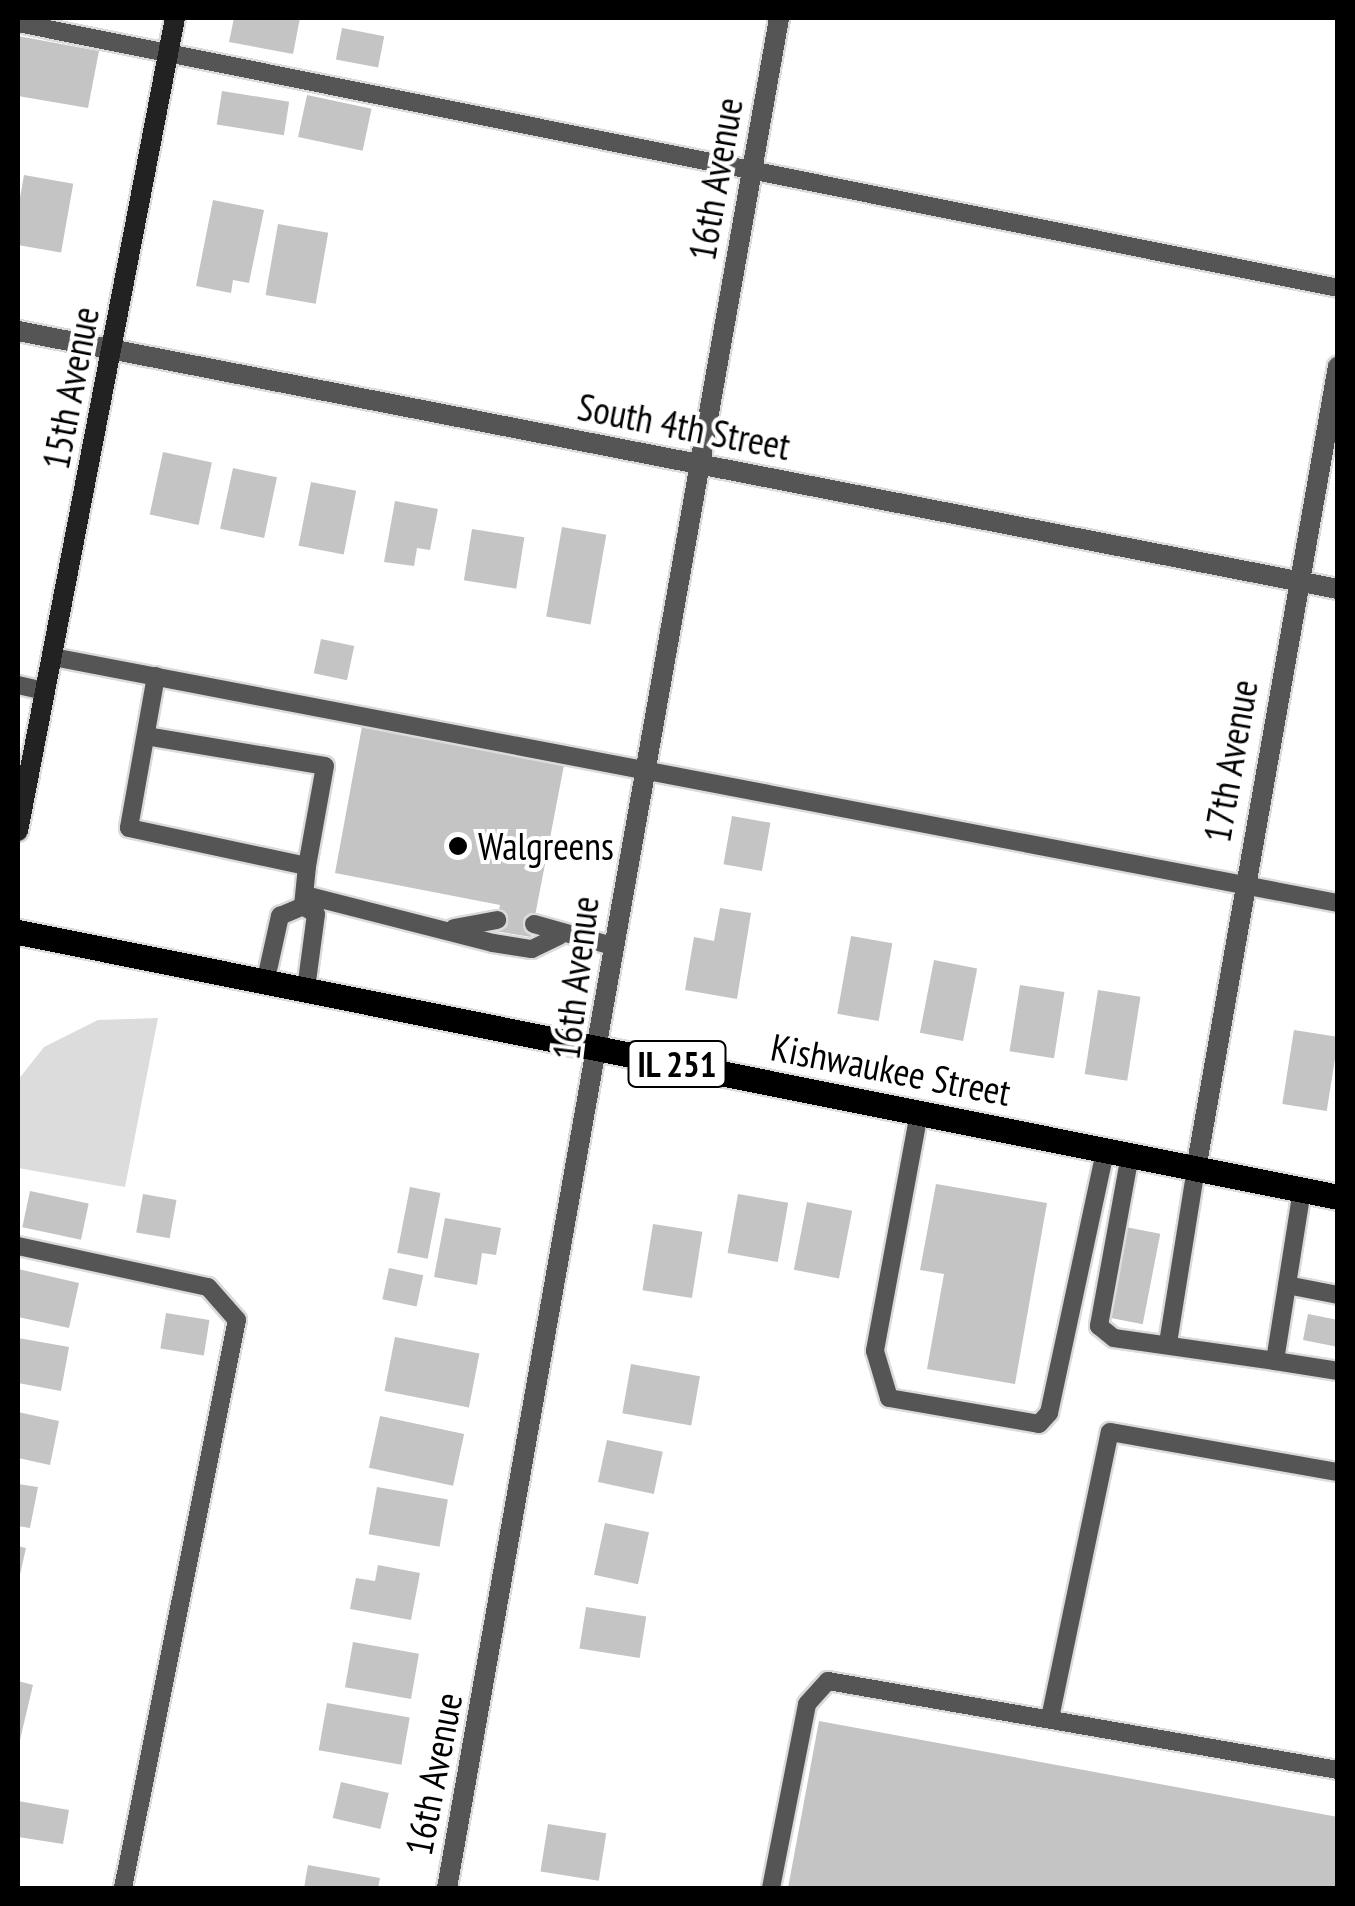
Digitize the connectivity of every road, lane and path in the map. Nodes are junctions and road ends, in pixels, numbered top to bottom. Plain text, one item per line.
1 (176, 18) edge
2 (779, 18) edge
3 (18, 22) edge
4 (169, 53) junction
5 (751, 170) junction
6 (1338, 288) edge
7 (18, 330) edge
8 (114, 351) junction
9 (1338, 366) edge
10 (702, 465) junction
11 (1298, 580) junction
12 (1338, 589) edge
13 (53, 656) junction
14 (156, 676) junction
15 (18, 686) edge
16 (44, 690) junction
17 (146, 736) junction
18 (641, 769) junction
19 (18, 830) edge
20 (307, 866) junction
21 (1243, 884) junction
22 (304, 900) junction
23 (1338, 903) edge
24 (497, 920) dead end
25 (534, 924) dead end
26 (453, 928) junction
27 (18, 932) edge
28 (559, 936) junction
29 (613, 946) junction
30 (266, 980) junction
31 (306, 989) junction
32 (603, 1049) junction
33 (919, 1113) junction
34 (1118, 1153) junction
35 (1196, 1169) junction
36 (1302, 1190) junction
37 (1338, 1197) edge
38 (18, 1246) edge
39 (1287, 1285) junction
40 (1338, 1294) edge
41 (1168, 1343) junction
42 (1275, 1360) junction
43 (1338, 1370) edge
44 (1338, 1472) edge
45 (1050, 1718) junction
46 (1338, 1770) edge
47 (123, 1888) edge
48 (447, 1888) edge
49 (771, 1888) edge

1 - 4 main road, 15th Avenue
2 - 5 street, 16th Avenue
3 - 4 lane
4 - 5 lane
4 - 8 main road, 15th Avenue
5 - 6 lane
5 - 10 street, 16th Avenue
7 - 8 street, South 4th Street
8 - 10 street, South 4th Street
8 - 13 main road, 15th Avenue
9 - 11 street, 17th Avenue
10 - 11 street, South 4th Street
10 - 18 street, 16th Avenue
11 - 12 street, South 4th Street
11 - 21 street, 17th Avenue
13 - 14 lane
13 - 16 main road, 15th Avenue
14 - 17 lane
14 - 18 lane
15 - 16 lane
16 - 19 main road, 15th Avenue
17 - 20 lane
17 - 20 lane
18 - 21 lane
18 - 29 street, 16th Avenue
20 - 22 lane
21 - 23 lane
21 - 35 street, 17th Avenue
22 - 26 lane
22 - 30 lane
22 - 31 lane
24 - 26 lane
25 - 28 lane
26 - 28 lane
27 - 30 main road, Kishwaukee Street / IL 251
28 - 29 lane
29 - 32 street, 16th Avenue
30 - 31 main road, Kishwaukee Street / IL 251
31 - 32 main road, Kishwaukee Street / IL 251
32 - 33 main road, Kishwaukee Street / IL 251
32 - 48 street, 16th Avenue
33 - 34 main road, Kishwaukee Street / IL 251
33 - 34 lane
34 - 35 main road, Kishwaukee Street / IL 251
34 - 41 lane
35 - 36 main road, Kishwaukee Street / IL 251
35 - 41 lane
36 - 37 main road, Kishwaukee Street / IL 251
36 - 39 lane
38 - 47 lane
39 - 40 lane
39 - 42 lane
41 - 42 lane
42 - 43 lane
44 - 45 lane
45 - 46 lane
45 - 49 lane

